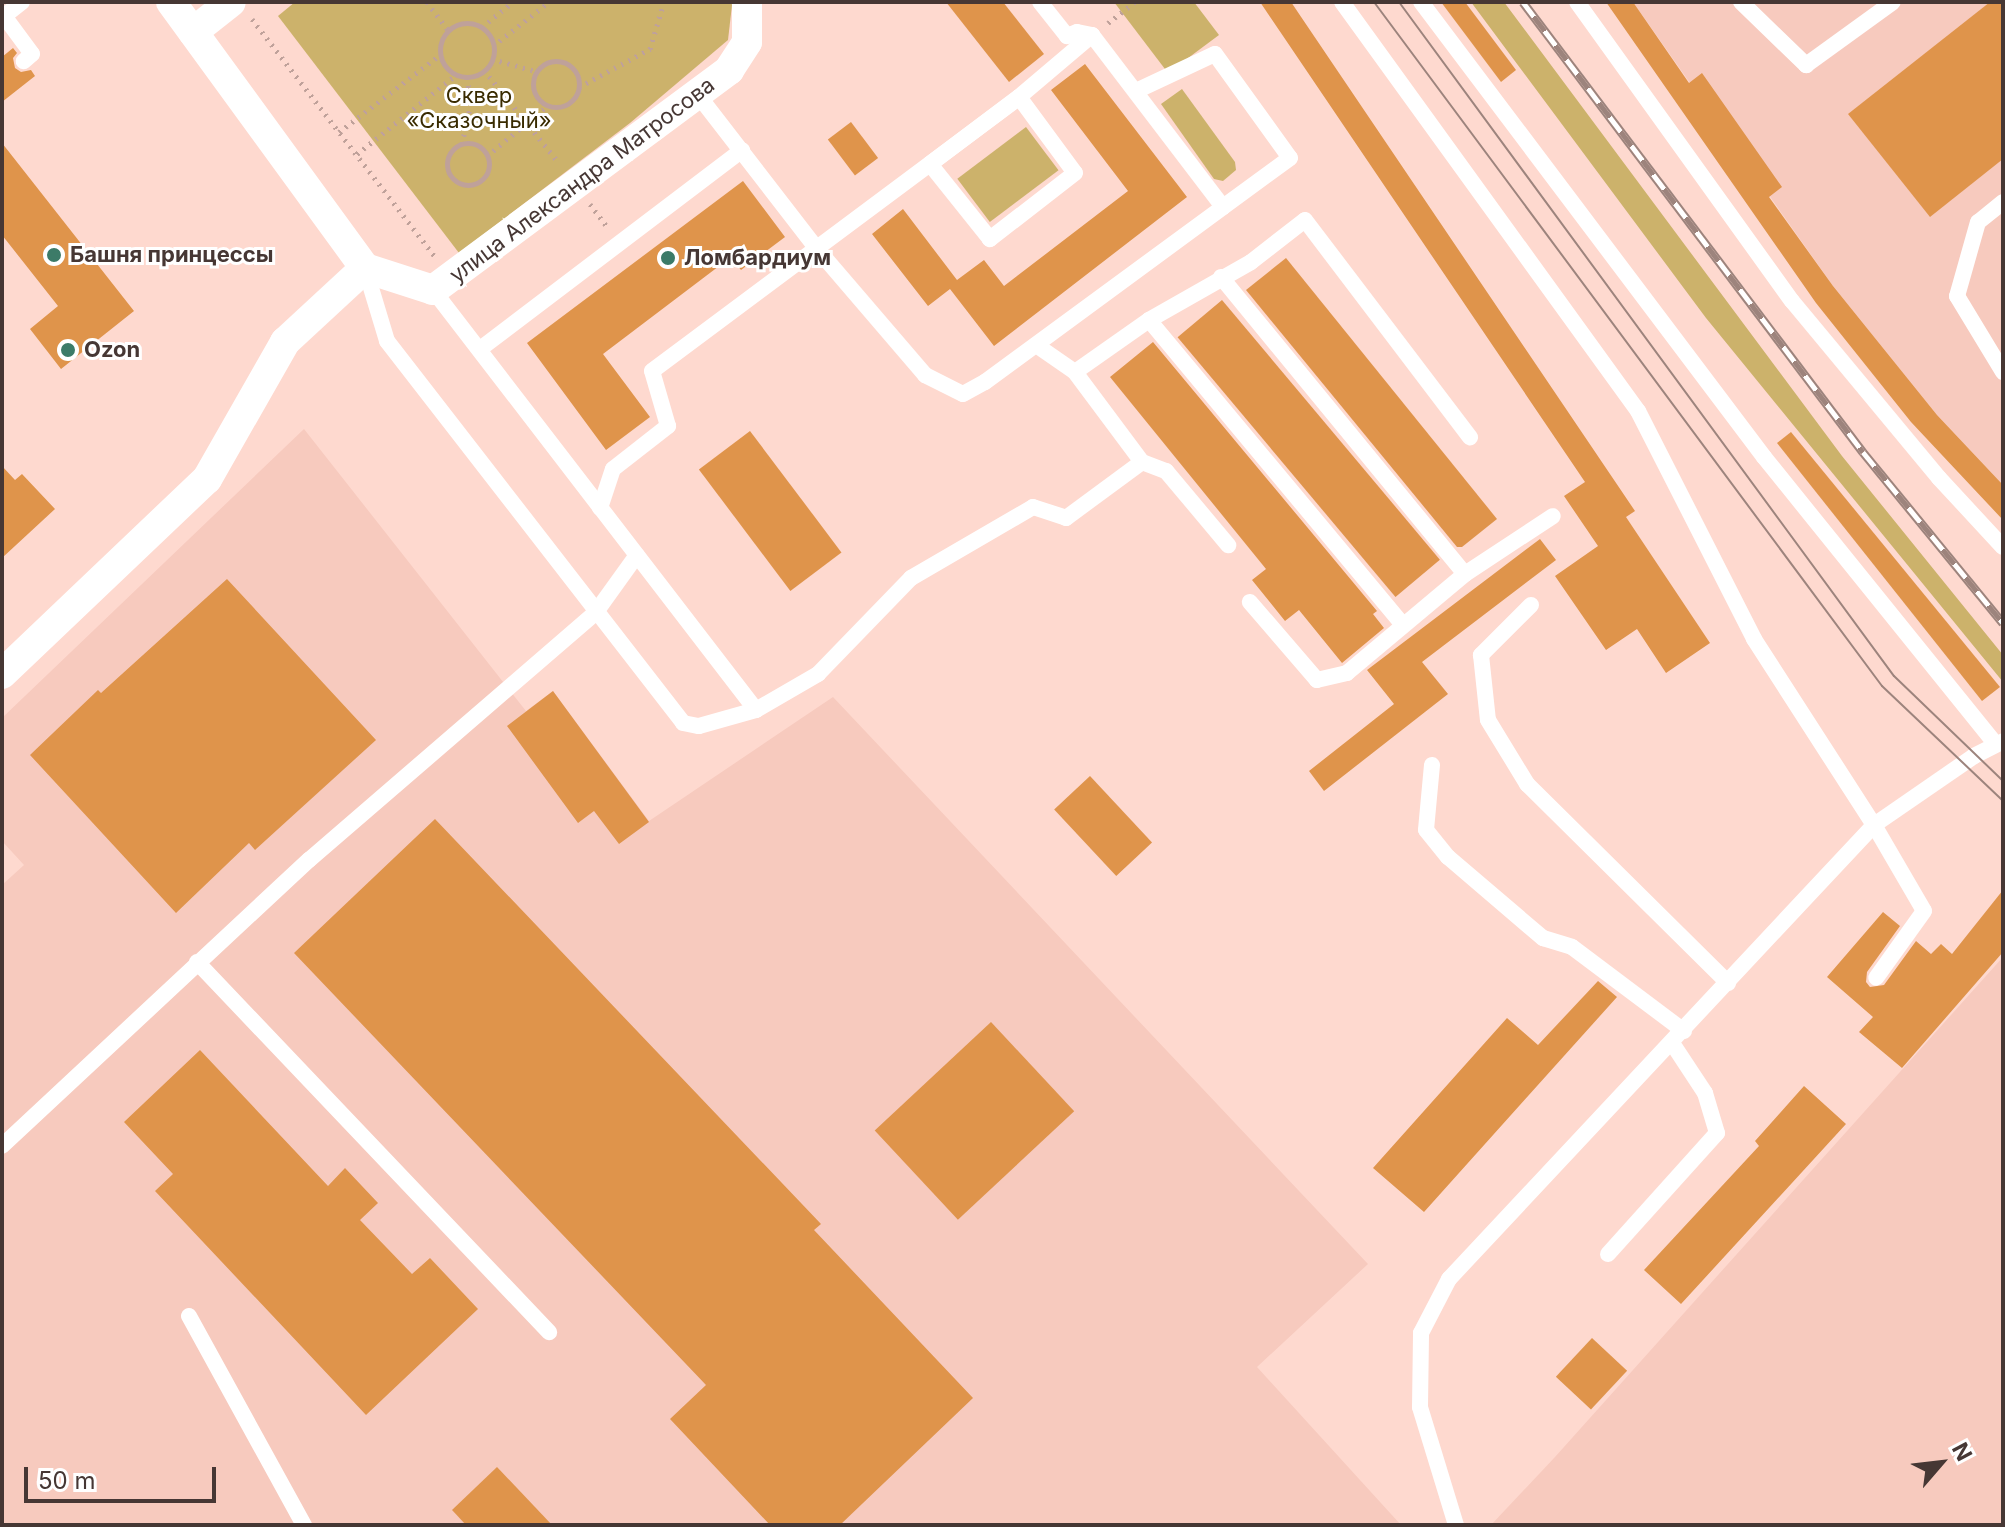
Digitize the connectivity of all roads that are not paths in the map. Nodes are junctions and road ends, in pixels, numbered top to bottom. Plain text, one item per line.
1 (22, 2) edge
2 (171, 2) edge
3 (747, 2) edge
4 (1040, 2) edge
5 (1342, 2) edge
6 (1421, 2) edge
7 (1577, 2) edge
8 (1741, 2) edge
9 (1893, 2) edge
10 (239, 8) edge
11 (3, 15) edge
12 (193, 32) junction
13 (1092, 35) junction
14 (24, 61) dead end
15 (1136, 91) junction
16 (698, 95) junction
17 (1019, 97) junction
18 (742, 150) junction
19 (930, 164) junction
20 (2003, 202) edge
21 (1223, 207) junction
22 (818, 250) junction
23 (365, 268) junction
24 (1221, 277) junction
25 (442, 284) junction
26 (1149, 320) junction
27 (1036, 345) junction
28 (480, 349) junction
29 (1075, 372) junction
30 (2003, 372) edge
31 (1470, 437) dead end
32 (1142, 462) junction
33 (600, 508) junction
34 (1553, 516) dead end
35 (1228, 545) dead end
36 (2003, 547) edge
37 (637, 555) junction
38 (1465, 574) junction
39 (1250, 602) dead end
40 (1531, 605) dead end
41 (596, 612) junction
42 (1403, 625) junction
43 (2, 674) edge
44 (756, 710) junction
45 (1999, 742) edge
46 (1432, 765) dead end
47 (1874, 825) junction
48 (197, 962) junction
49 (1876, 978) dead end
50 (1728, 983) junction
51 (1678, 1037) junction
52 (2, 1146) edge
53 (1608, 1254) dead end
54 (189, 1316) dead end
55 (549, 1332) dead end
56 (304, 1525) edge
57 (1456, 1525) edge

1 - 11 lane
2 - 12 street
3 - 16 street, улица Александра Матросова
4 - 13 lane
5 - 47 lane
6 - 45 lane
7 - 36 lane
8 - 9 lane
10 - 12 street
11 - 14 lane
12 - 23 street
13 - 15 lane
13 - 17 lane
15 - 21 lane
15 - 21 lane
16 - 18 lane
16 - 25 street, улица Александра Матросова
17 - 19 lane
17 - 19 lane
18 - 22 lane
18 - 28 lane
19 - 22 lane
20 - 30 lane
21 - 27 lane
22 - 27 lane
22 - 33 lane
23 - 25 street, улица Александра Матросова
23 - 41 lane
23 - 43 street
24 - 26 lane
24 - 31 lane
24 - 38 lane
25 - 28 lane
26 - 29 lane
26 - 42 lane
27 - 29 lane
28 - 33 lane
29 - 32 lane
32 - 35 lane
32 - 44 lane
33 - 37 lane
34 - 38 lane
37 - 41 lane
37 - 44 lane
38 - 42 lane
39 - 42 lane
40 - 50 lane
41 - 44 lane
41 - 48 lane
45 - 47 lane
46 - 51 lane
47 - 49 lane
47 - 50 lane
48 - 52 lane
48 - 55 lane
50 - 51 lane
51 - 53 lane
51 - 57 lane
54 - 56 lane

